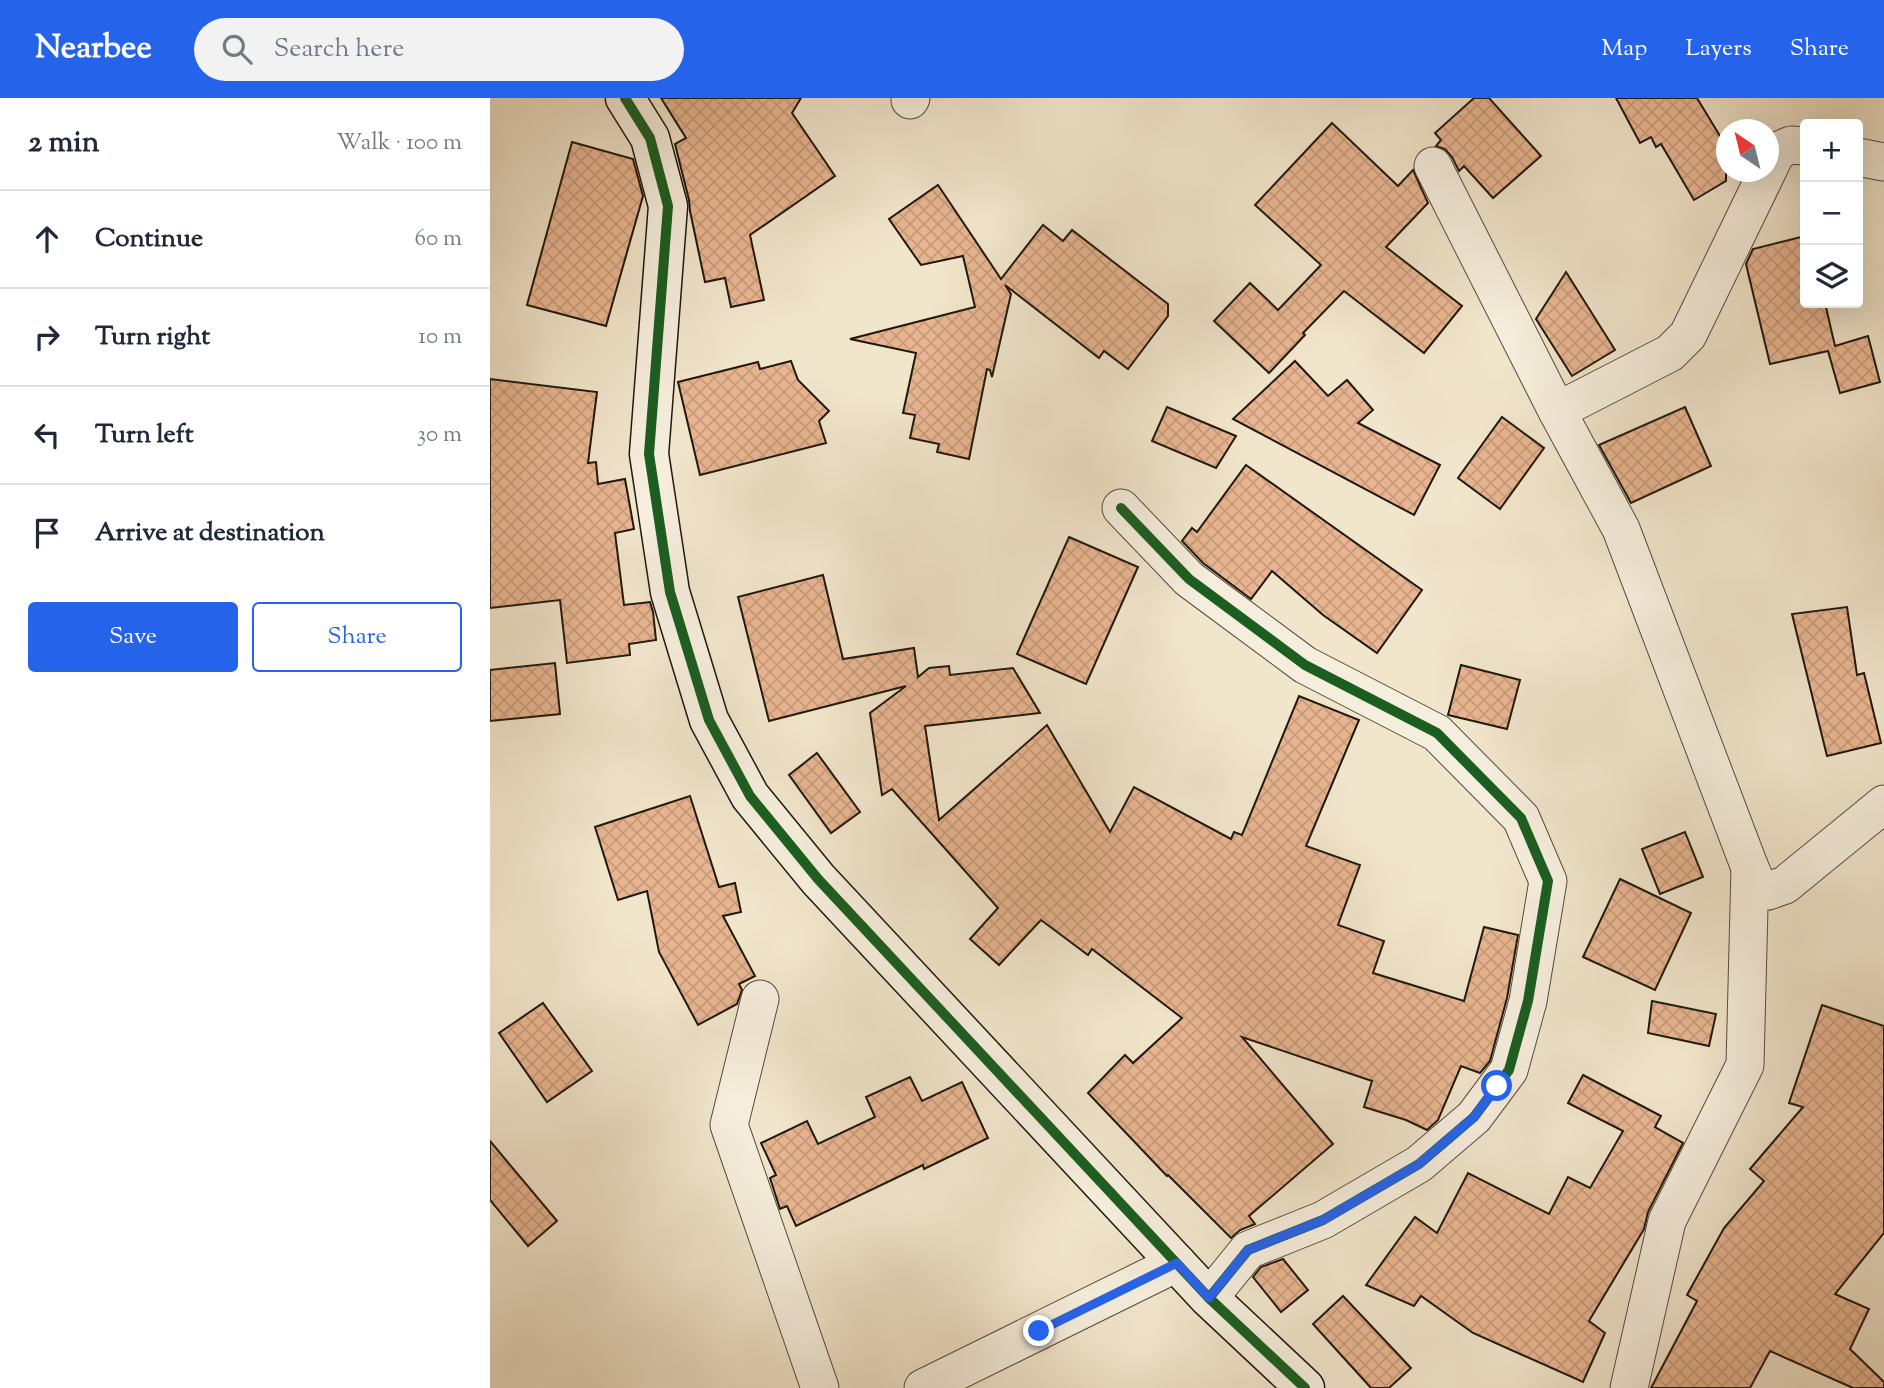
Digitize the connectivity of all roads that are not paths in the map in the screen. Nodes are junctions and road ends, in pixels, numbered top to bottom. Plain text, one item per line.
1 (625, 98) edge
2 (1800, 146) edge
3 (1779, 150) edge
4 (1863, 157) edge
5 (1884, 162) edge
6 (1433, 166) dead end
7 (1762, 182) edge
8 (1557, 411) junction
9 (1121, 508) dead end
10 (1884, 804) edge
11 (1750, 868) junction
12 (760, 999) dead end
13 (1177, 1263) junction
14 (1209, 1298) junction
15 (820, 1388) edge
16 (923, 1388) edge
17 (1305, 1388) edge
18 (1629, 1388) edge

1 - 13 street
2 - 3 street
4 - 5 street
6 - 8 street
7 - 8 street
8 - 11 street
9 - 14 street
10 - 11 street
11 - 18 street
12 - 15 street
13 - 14 street
13 - 16 street
14 - 17 street

